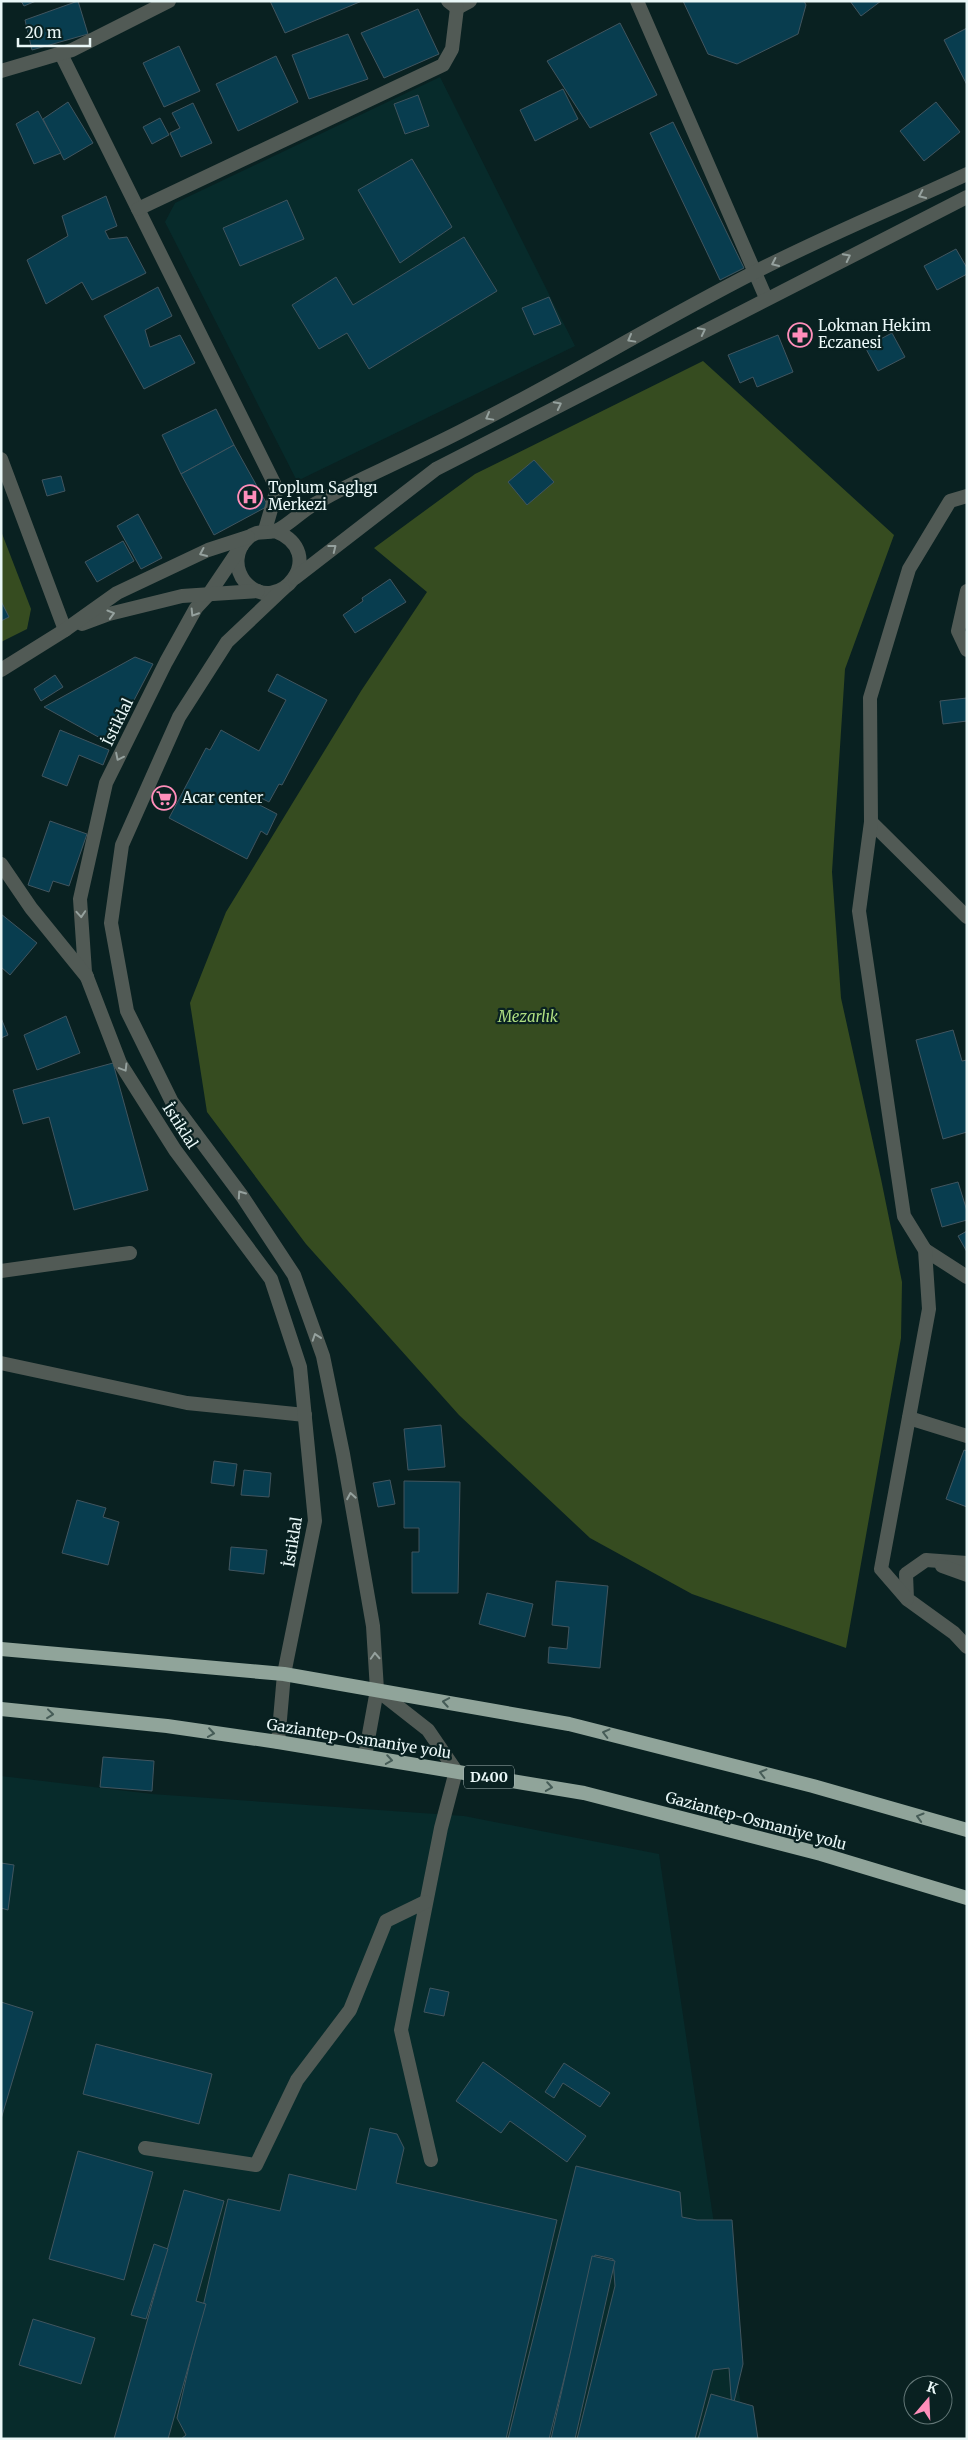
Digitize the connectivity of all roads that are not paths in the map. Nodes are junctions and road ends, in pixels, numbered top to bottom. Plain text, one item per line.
1 (169, 1) edge
2 (470, 1) edge
3 (637, 1) edge
4 (452, 5) edge
5 (60, 54) junction
6 (1, 71) edge
7 (967, 174) edge
8 (967, 197) edge
9 (138, 209) junction
10 (754, 272) junction
11 (766, 298) junction
12 (1, 459) edge
13 (967, 496) edge
14 (270, 530) junction
15 (245, 541) junction
16 (295, 578) junction
17 (283, 589) junction
18 (258, 591) junction
19 (967, 591) edge
20 (209, 594) junction
21 (65, 630) junction
22 (967, 650) edge
23 (1, 670) edge
24 (871, 822) junction
25 (1, 864) edge
26 (967, 916) edge
27 (87, 978) junction
28 (925, 1250) junction
29 (130, 1253) dead end
30 (1, 1271) edge
31 (967, 1277) edge
32 (1, 1364) edge
33 (304, 1415) junction
34 (909, 1418) junction
35 (967, 1436) edge
36 (926, 1560) junction
37 (967, 1563) edge
38 (967, 1575) edge
39 (907, 1599) junction
40 (967, 1647) edge
41 (1, 1649) edge
42 (284, 1674) junction
43 (377, 1690) junction
44 (1, 1709) edge
45 (278, 1742) junction
46 (365, 1756) junction
47 (456, 1771) junction
48 (967, 1830) edge
49 (967, 1898) edge
50 (426, 1902) junction
51 (145, 2148) dead end
52 (432, 2160) dead end

1 - 5 street
2 - 4 street
3 - 10 street
4 - 9 street
5 - 6 street
5 - 9 street
7 -> 10 street
11 -> 8 street
9 - 14 street
10 - 11 street
10 -> 14 street
16 -> 11 street
12 - 21 street
13 - 24 street
14 - 15 street
14 - 16 street
15 - 18 street
15 - 20 street, İstiklal
15 -> 21 street
16 - 17 street
17 - 18 street
43 -> 17 street
18 - 20 street
19 - 22 street
21 -> 20 street
20 -> 27 street, İstiklal
21 - 23 street
24 - 26 street
24 - 28 street
25 - 27 street
27 -> 33 street, İstiklal
28 - 31 street
28 - 34 street
29 - 30 street
32 - 33 street
33 - 42 street, İstiklal
34 - 35 street
34 - 39 street
36 - 37 street
36 - 38 street
36 - 39 street
39 - 40 street
41 - 42 highway
42 - 43 highway
42 - 45 street, İstiklal
43 - 46 street
43 - 47 street
48 -> 43 highway
44 -> 45 highway, Gaziantep-Osmaniye yolu / D400
45 - 46 highway, Gaziantep-Osmaniye yolu / D400
46 -> 47 highway, Gaziantep-Osmaniye yolu / D400
47 -> 49 highway, Gaziantep-Osmaniye yolu / D400
47 - 50 street
50 - 51 street
50 - 52 street

